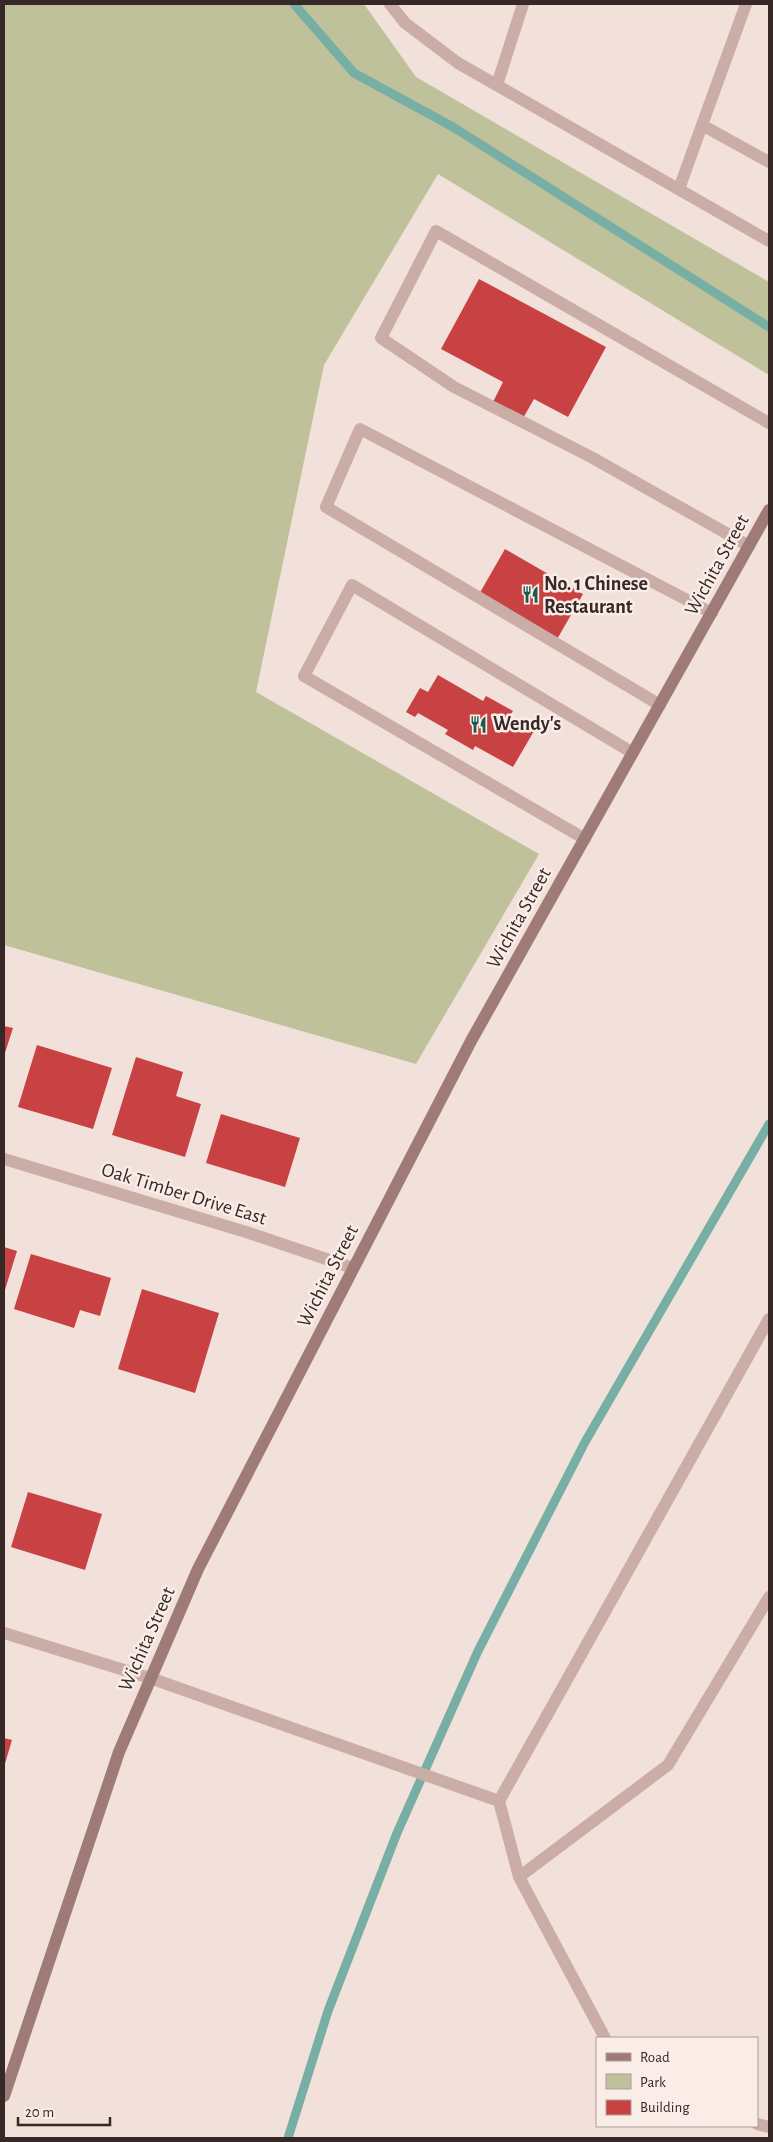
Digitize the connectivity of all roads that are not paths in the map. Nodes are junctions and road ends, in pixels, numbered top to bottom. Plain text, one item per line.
1 (390, 4) edge
2 (405, 4) edge
3 (523, 4) edge
4 (746, 4) edge
5 (401, 17) junction
6 (497, 85) junction
7 (702, 125) junction
8 (769, 162) edge
9 (679, 189) junction
10 (769, 241) edge
11 (769, 424) edge
12 (769, 510) edge
13 (749, 546) junction
14 (712, 613) junction
15 (660, 705) junction
16 (633, 753) junction
17 (585, 839) junction
18 (4, 1159) edge
19 (353, 1268) junction
20 (769, 1319) edge
21 (769, 1597) edge
22 (4, 1633) edge
23 (150, 1678) junction
24 (499, 1801) junction
25 (519, 1877) junction
26 (604, 2037) edge
27 (4, 2096) edge

1 - 5 street
2 - 5 street
3 - 6 street
4 - 7 street
5 - 6 street
6 - 9 street
7 - 8 street
7 - 9 street
9 - 10 street
11 - 13 street
12 - 13 main road, Wichita Street
13 - 14 main road, Wichita Street
14 - 15 main road, Wichita Street
14 - 15 street
15 - 16 main road, Wichita Street
16 - 17 main road, Wichita Street
16 - 17 street
17 - 19 main road, Wichita Street
18 - 19 street, Oak Timber Drive East
19 - 23 main road, Wichita Street
20 - 24 street
21 - 25 street
22 - 23 street
23 - 24 street
23 - 27 main road, Wichita Street
24 - 25 street
25 - 26 street

